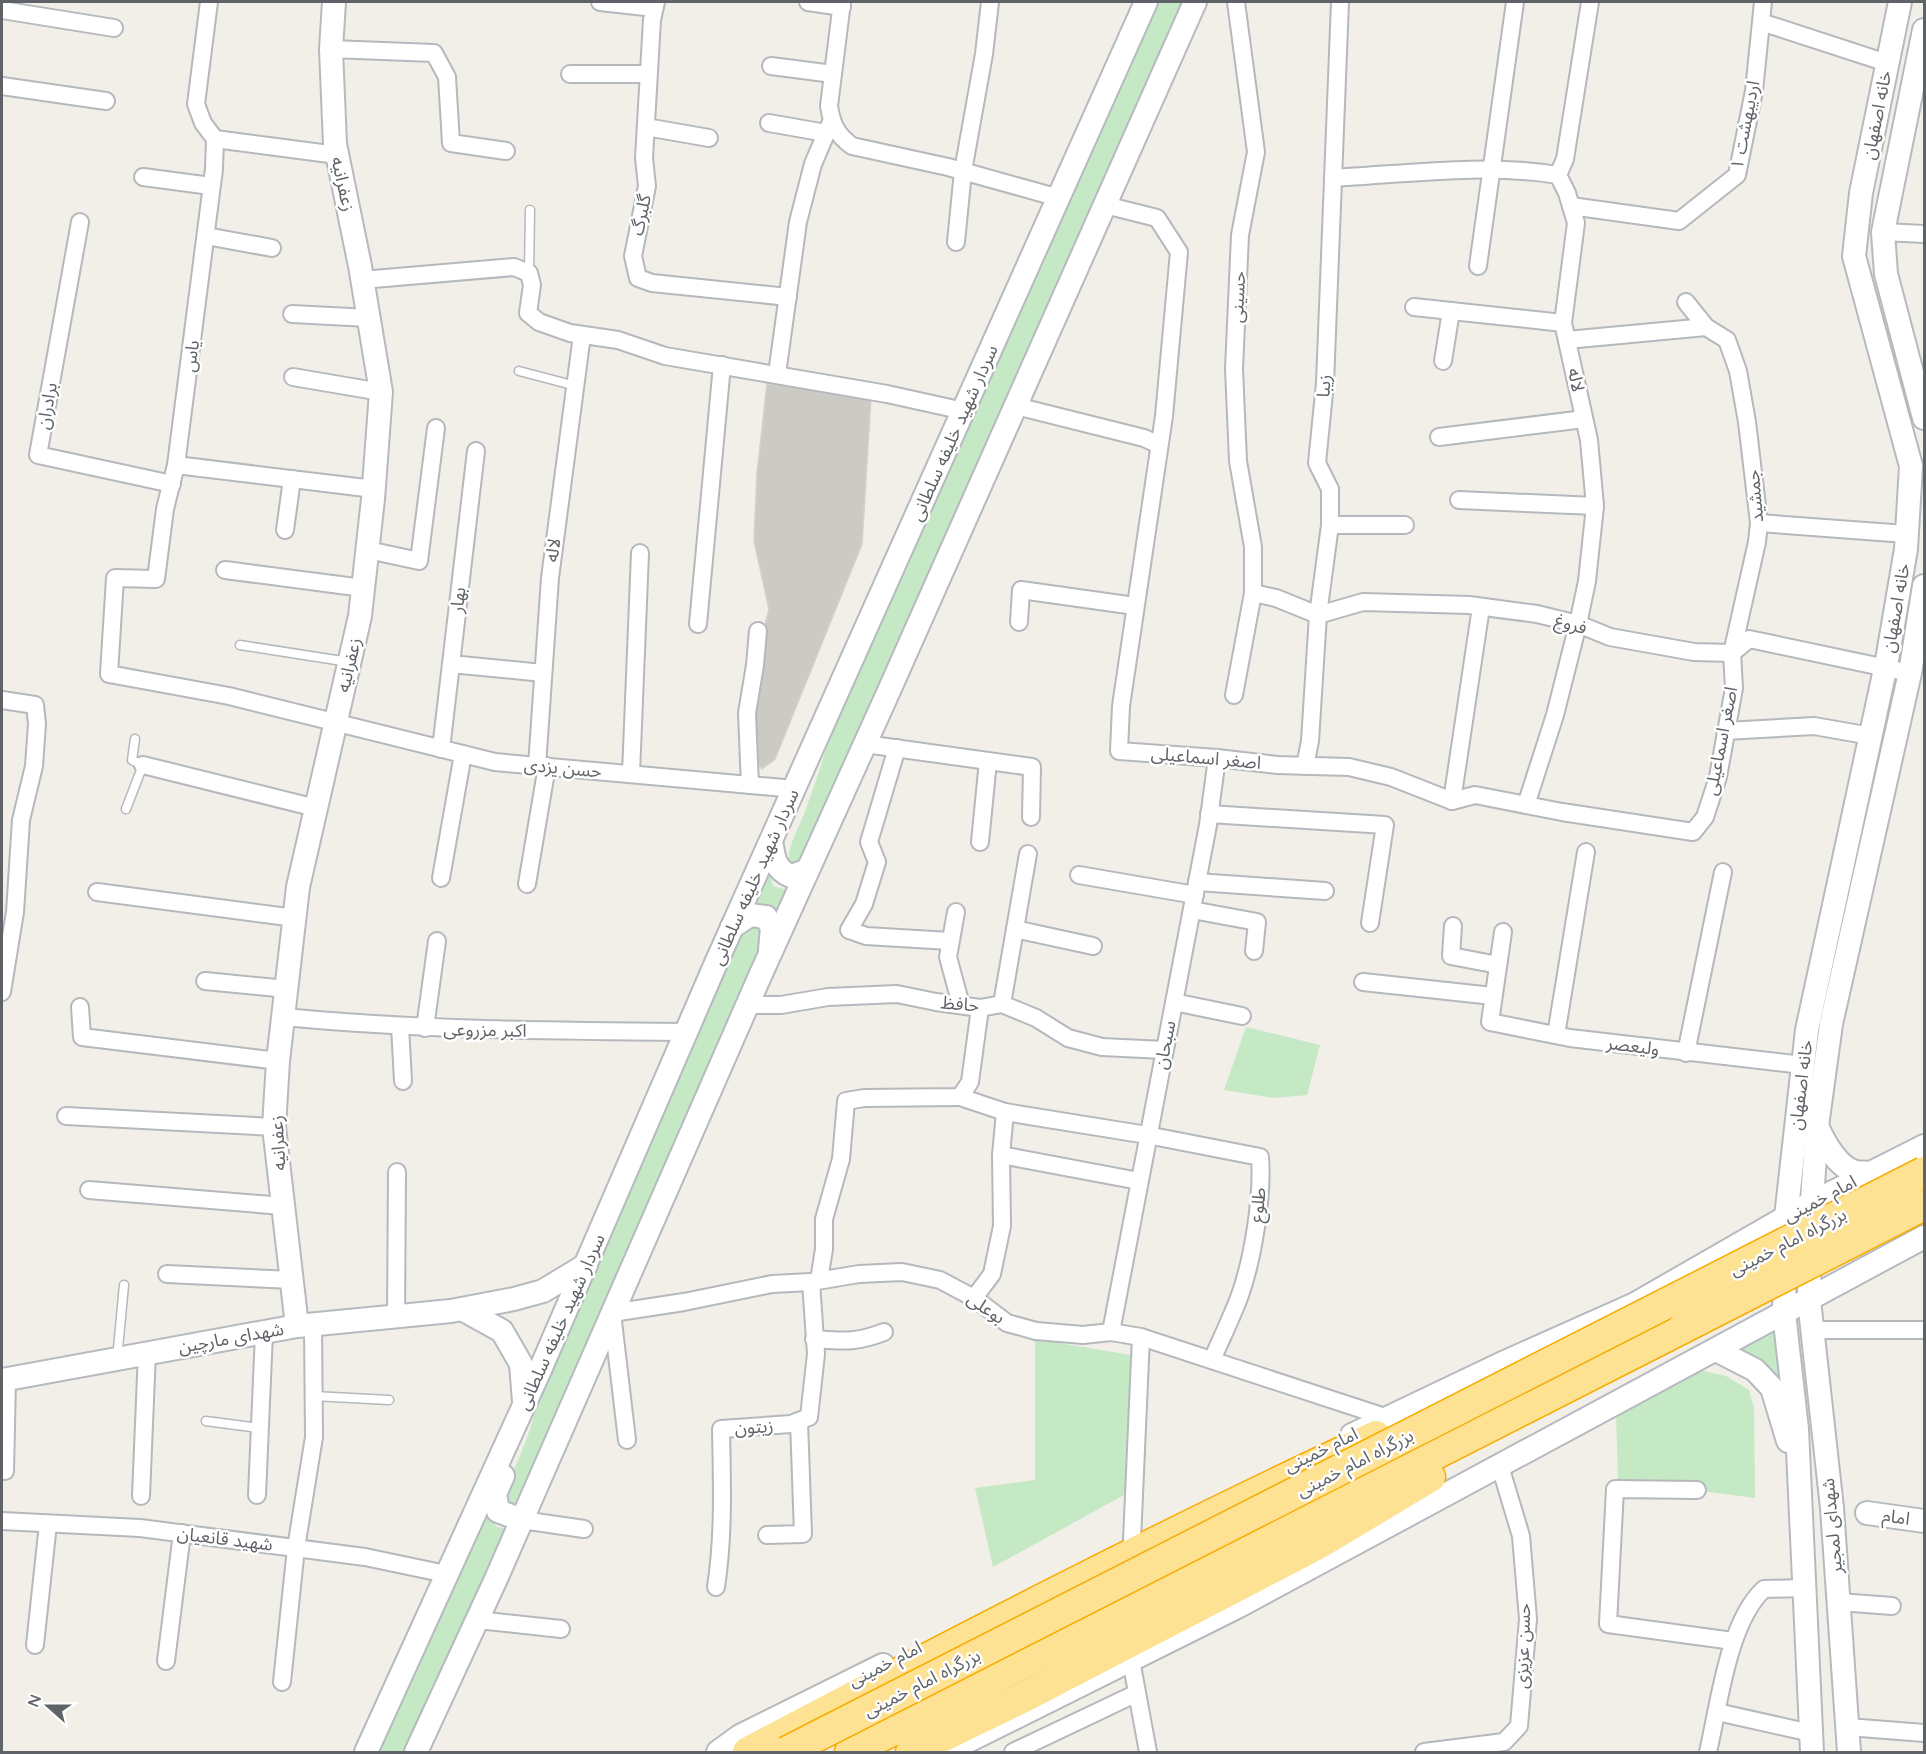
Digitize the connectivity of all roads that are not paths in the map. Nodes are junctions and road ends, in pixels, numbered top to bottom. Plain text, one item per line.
1 (208, 2) edge
2 (334, 2) edge
3 (600, 2) edge
4 (808, 2) edge
5 (990, 2) edge
6 (1146, 2) edge
7 (1195, 2) edge
8 (1236, 2) edge
9 (1340, 2) edge
10 (1515, 2) edge
11 (1590, 2) edge
12 (1763, 2) edge
13 (1900, 2) edge
14 (842, 4) edge
15 (655, 5) edge
16 (2, 10) edge
17 (1761, 22) junction
18 (114, 28) dead end
19 (1924, 30) edge
20 (331, 49) junction
21 (1887, 63) junction
22 (771, 66) dead end
23 (570, 74) dead end
24 (648, 74) junction
25 (833, 74) junction
26 (2, 87) edge
27 (106, 101) dead end
28 (769, 123) dead end
29 (646, 127) junction
30 (829, 128) junction
31 (709, 138) dead end
32 (215, 139) junction
33 (506, 151) dead end
34 (337, 156) junction
35 (1490, 170) junction
36 (963, 171) junction
37 (1558, 175) junction
38 (143, 177) dead end
39 (1333, 178) junction
40 (212, 186) junction
41 (1059, 198) junction
42 (1105, 205) junction
43 (1570, 206) junction
44 (530, 210) dead end
45 (80, 222) dead end
46 (1883, 232) junction
47 (1924, 234) edge
48 (206, 236) junction
49 (956, 242) dead end
50 (272, 248) dead end
51 (1478, 266) dead end
52 (529, 273) junction
53 (362, 279) junction
54 (788, 297) junction
55 (1686, 302) dead end
56 (1414, 307) dead end
57 (1451, 311) junction
58 (292, 314) dead end
59 (369, 318) junction
60 (1563, 323) junction
61 (1706, 327) junction
62 (582, 335) junction
63 (1567, 340) junction
64 (1443, 361) dead end
65 (722, 365) junction
66 (1918, 368) edge
67 (519, 371) dead end
68 (777, 374) junction
69 (293, 377) dead end
70 (576, 386) junction
71 (381, 392) junction
72 (1016, 406) junction
73 (964, 411) junction
74 (1924, 418) edge
75 (1584, 419) junction
76 (436, 428) dead end
77 (1439, 437) dead end
78 (1159, 445) junction
79 (476, 451) dead end
80 (176, 465) junction
81 (292, 479) junction
82 (172, 484) junction
83 (374, 489) junction
84 (1460, 500) dead end
85 (1594, 506) junction
86 (1759, 523) junction
87 (1330, 525) junction
88 (1405, 525) dead end
89 (285, 530) dead end
90 (1906, 534) junction
91 (368, 550) junction
92 (640, 553) dead end
93 (225, 570) dead end
94 (1924, 586) edge
95 (363, 588) junction
96 (1253, 593) junction
97 (1135, 606) junction
98 (1480, 607) junction
99 (1318, 615) junction
100 (1019, 622) dead end
101 (698, 624) dead end
102 (1578, 624) junction
103 (758, 631) dead end
104 (240, 645) dead end
105 (1732, 653) junction
106 (350, 662) junction
107 (450, 664) junction
108 (1885, 669) junction
109 (543, 673) junction
110 (1910, 673) junction
111 (110, 674) joint
112 (1234, 695) dead end
113 (2, 700) edge
114 (335, 724) junction
115 (1725, 731) junction
116 (1871, 736) junction
117 (135, 739) dead end
118 (865, 744) junction
119 (441, 748) junction
120 (897, 748) junction
121 (463, 754) junction
122 (1217, 758) junction
123 (988, 761) junction
124 (143, 765) junction
125 (542, 766) junction
126 (1305, 766) junction
127 (631, 774) junction
128 (750, 785) junction
129 (795, 789) junction
130 (1452, 801) junction
131 (1526, 805) junction
132 (316, 808) junction
133 (126, 809) dead end
134 (1209, 814) junction
135 (1031, 817) dead end
136 (771, 841) junction
137 (980, 842) dead end
138 (1586, 852) dead end
139 (1028, 854) dead end
140 (808, 870) junction
141 (1723, 872) dead end
142 (1079, 875) dead end
143 (441, 878) dead end
144 (527, 884) dead end
145 (1325, 891) dead end
146 (97, 892) dead end
147 (1194, 896) junction
148 (956, 912) dead end
149 (295, 918) junction
150 (1370, 923) dead end
151 (1454, 926) dead end
152 (732, 927) junction
153 (1015, 930) junction
154 (1503, 932) dead end
155 (437, 941) dead end
156 (950, 941) junction
157 (1093, 946) dead end
158 (1254, 951) dead end
159 (770, 955) junction
160 (1498, 965) junction
161 (205, 981) dead end
162 (1363, 982) dead end
163 (288, 989) junction
164 (2, 992) edge
165 (1493, 996) junction
166 (1174, 1002) junction
167 (1002, 1004) junction
168 (747, 1005) junction
169 (961, 1005) junction
170 (80, 1007) dead end
171 (980, 1008) junction
172 (1242, 1016) dead end
173 (284, 1017) junction
174 (400, 1026) junction
175 (425, 1028) junction
176 (686, 1032) junction
177 (1556, 1035) junction
178 (1164, 1050) junction
179 (1686, 1053) junction
180 (278, 1061) junction
181 (1803, 1065) junction
182 (403, 1081) dead end
183 (1811, 1094) junction
184 (960, 1097) junction
185 (1005, 1112) junction
186 (66, 1116) dead end
187 (274, 1126) junction
188 (1817, 1126) junction
189 (1148, 1136) junction
190 (1924, 1146) edge
191 (1000, 1155) junction
192 (397, 1172) dead end
193 (1924, 1172) edge
194 (1871, 1173) junction
195 (1139, 1181) junction
196 (1790, 1182) junction
197 (89, 1190) dead end
198 (1811, 1203) junction
199 (1924, 1205) edge
200 (283, 1206) junction
201 (1786, 1217) junction
202 (1753, 1236) junction
203 (1924, 1237) edge
204 (586, 1265) junction
205 (167, 1274) dead end
206 (292, 1280) junction
207 (815, 1281) junction
208 (124, 1285) dead end
209 (974, 1298) junction
210 (1809, 1300) junction
211 (462, 1309) junction
212 (1655, 1310) junction
213 (612, 1313) junction
214 (1784, 1313) junction
215 (396, 1317) junction
216 (305, 1325) junction
217 (1683, 1328) junction
218 (1812, 1330) junction
219 (1924, 1330) edge
220 (884, 1332) dead end
221 (1111, 1332) junction
222 (264, 1333) junction
223 (1141, 1336) junction
224 (814, 1339) junction
225 (1716, 1350) junction
226 (147, 1352) junction
227 (117, 1359) junction
228 (1212, 1360) junction
229 (4, 1380) edge
230 (313, 1396) junction
231 (389, 1400) dead end
232 (524, 1405) junction
233 (1388, 1418) junction
234 (206, 1421) dead end
235 (799, 1421) junction
236 (259, 1428) junction
237 (627, 1440) dead end
238 (1799, 1461) junction
239 (1500, 1466) junction
240 (2, 1471) edge
241 (1697, 1490) dead end
242 (257, 1495) dead end
243 (141, 1496) dead end
244 (1867, 1513) dead end
245 (2, 1521) edge
246 (522, 1521) junction
247 (1924, 1521) edge
248 (48, 1524) junction
249 (584, 1529) dead end
250 (182, 1533) junction
251 (767, 1535) dead end
252 (1132, 1540) junction
253 (296, 1548) junction
254 (446, 1574) junction
255 (717, 1587) dead end
256 (1804, 1588) junction
257 (1839, 1602) junction
258 (1892, 1606) dead end
259 (478, 1620) junction
260 (561, 1629) dead end
261 (1733, 1641) junction
262 (35, 1645) dead end
263 (1842, 1649) junction
264 (1807, 1651) junction
265 (1131, 1660) junction
266 (166, 1661) dead end
267 (282, 1682) dead end
268 (1137, 1693) junction
269 (1717, 1712) junction
270 (1848, 1727) junction
271 (1924, 1733) edge
272 (1811, 1743) edge
273 (952, 1751) edge
274 (366, 1752) edge
275 (416, 1752) edge
276 (718, 1752) edge
277 (748, 1752) edge
278 (786, 1752) edge
279 (850, 1752) edge
280 (911, 1752) edge
281 (1013, 1752) edge
282 (1148, 1752) edge
283 (1424, 1752) edge
284 (1708, 1752) edge
285 (1850, 1752) edge

1 - 32 street
2 - 20 main road, زعفرانیه
3 - 15 street
4 - 14 street
5 - 36 street
6 - 41 main road, سردار شهید خلیفه سلطانی
7 - 42 main road
8 - 96 street, حسینی
9 - 39 street, زیبا
10 - 35 street
11 - 37 street
12 - 17 street, اردیبهشت ۱
13 - 21 main road, خانه اصفهان
14 - 25 street
15 - 24 street, گلبرگ
16 - 18 street
17 - 21 street
17 - 43 street, اردیبهشت ۱
19 - 46 main road, خانه اصفهان
20 - 33 street
20 - 34 main road, زعفرانیه
21 - 90 main road, خانه اصفهان
22 - 25 street
23 - 24 street
24 - 29 street, گلبرگ
25 - 30 street
26 - 27 street
28 - 30 street
29 - 31 street
29 - 54 street, گلبرگ
30 - 36 street
30 - 54 street
32 - 34 street
32 - 40 street, یاس
34 - 53 main road, زعفرانیه
35 - 37 street
35 - 39 street
35 - 51 street
36 - 41 street
36 - 49 street
37 - 43 street, لاله
38 - 40 street
39 - 87 street, زیبا
40 - 48 street, یاس
41 - 73 main road, سردار شهید خلیفه سلطانی
42 - 72 main road
42 - 78 street, اصغر اسماعیلی
43 - 60 street, لاله
44 - 52 lane
45 - 82 street, برادران
46 - 47 street
46 - 66 main road, خانه اصفهان
48 - 50 street
48 - 80 street, یاس
52 - 53 street
52 - 62 street
53 - 59 main road, زعفرانیه
54 - 68 street
55 - 61 street
56 - 57 street
57 - 60 street
57 - 64 street
58 - 59 street
59 - 71 main road, زعفرانیه
60 - 63 street, لاله
61 - 63 street
61 - 86 street, جمشید
62 - 65 street
62 - 70 street, لاله
63 - 75 street, لاله
65 - 68 street
65 - 101 street
66 - 74 main road, خانه اصفهان
67 - 70 lane
68 - 73 street
69 - 71 street
70 - 109 street, لاله
71 - 83 main road, زعفرانیه
72 - 78 street
72 - 118 main road
73 - 129 main road, سردار شهید خلیفه سلطانی
75 - 77 street
75 - 85 street, لاله
76 - 91 street
78 - 97 street, اصغر اسماعیلی
79 - 107 street, بهار
80 - 81 street
80 - 82 street, یاس
81 - 83 street
81 - 89 street
82 - 111 street, یاس
83 - 91 main road, زعفرانیه
84 - 85 street
85 - 102 street, لاله
86 - 90 street
86 - 105 street, جمشید
87 - 88 street
87 - 99 street, زیبا
90 - 108 main road, خانه اصفهان
91 - 95 main road, زعفرانیه
92 - 127 street
93 - 95 street
94 - 110 main road, خانه اصفهان
95 - 106 main road, زعفرانیه
96 - 99 street
96 - 112 street, حسینی
97 - 100 street
97 - 122 street, اصغر اسماعیلی
98 - 99 street, فروغ
98 - 102 street, فروغ
98 - 130 street
99 - 126 street, زیبا
102 - 105 street, فروغ
102 - 131 street, لاله
103 - 128 street
104 - 106 lane
105 - 108 street, فروغ
105 - 115 street, اصغر اسماعیلی
106 - 114 main road, زعفرانیه
107 - 109 street
107 - 119 street, بهار
108 - 110 street
108 - 116 main road, خانه اصفهان
109 - 125 street, لاله
110 - 183 main road, خانه اصفهان
111 - 114 street, حسن یزدی
113 - 164 street
114 - 119 street, حسن یزدی
114 - 132 main road, زعفرانیه
115 - 116 street
115 - 131 street, اصغر اسماعیلی
116 - 181 main road, خانه اصفهان
117 - 124 lane
118 - 120 street
118 - 140 main road
119 - 121 street, حسن یزدی
120 - 123 street
120 - 156 street
121 - 125 street, حسن یزدی
121 - 143 street
122 - 126 street, اصغر اسماعیلی
122 - 134 street, سبحان
123 - 135 street
123 - 137 street
124 - 132 street
124 - 133 lane
125 - 127 street, حسن یزدی
125 - 144 street, لاله
126 - 130 street, اصغر اسماعیلی
127 - 128 street, حسن یزدی
128 - 129 street, حسن یزدی
129 - 136 main road, سردار شهید خلیفه سلطانی
130 - 131 street, اصغر اسماعیلی
132 - 149 main road, زعفرانیه
134 - 147 street, سبحان
134 - 150 street
136 - 140 main road
136 - 152 main road, سردار شهید خلیفه سلطانی
138 - 177 street
139 - 153 street
140 - 159 main road
141 - 179 street
142 - 147 street
145 - 147 street
146 - 149 street
147 - 158 street
147 - 166 street, سبحان
148 - 156 street
149 - 163 main road, زعفرانیه
151 - 160 street
152 - 159 main road
152 - 176 main road, سردار شهید خلیفه سلطانی
153 - 157 street
153 - 167 street
154 - 160 street
155 - 175 street
156 - 169 street
159 - 168 main road
160 - 165 street
161 - 163 street
162 - 165 street
163 - 173 main road, زعفرانیه
165 - 177 street, ولیعصر
166 - 172 street
166 - 178 street, سبحان
167 - 171 street, حافظ
167 - 178 street, حافظ
168 - 169 street, حافظ
168 - 213 main road
169 - 171 street, حافظ
170 - 180 street
171 - 184 street
173 - 174 street, اکبر مزروعی
173 - 180 main road, زعفرانیه
174 - 175 street, اکبر مزروعی
174 - 182 street
175 - 176 street, اکبر مزروعی
176 - 204 main road, سردار شهید خلیفه سلطانی
177 - 179 street, ولیعصر
178 - 189 street, سبحان
179 - 181 street, ولیعصر
180 - 187 main road, زعفرانیه
181 - 183 main road, خانه اصفهان
183 - 188 main road, خانه اصفهان
183 - 196 main road, خانه اصفهان
184 - 185 street
184 - 207 street, زیتون
185 - 189 street
185 - 191 street
186 - 187 street
187 - 200 main road, زعفرانیه
188 - 194 main road
188 - 198 main road, خانه اصفهان
189 - 195 street, سبحان
189 - 228 street, طلوع
190 - 194 main road, امام خمینی
191 - 195 street
191 - 209 street
192 - 215 street
193 - 212 highway, بزرگراه امام خمینی, bridge
194 - 198 main road, امام خمینی
195 - 221 street, سبحان
196 - 201 main road, خانه اصفهان
196 - 202 main road
197 - 200 street
198 - 201 main road, امام خمینی
198 - 210 main road, خانه اصفهان
199 - 217 highway, بزرگراه امام خمینی, bridge
200 - 206 main road, زعفرانیه
201 - 202 main road, امام خمینی
201 - 214 main road, شهدای لمجیر
202 - 233 main road, امام خمینی
203 - 210 main road
204 - 211 main road, شهدای مارچین
204 - 232 main road, سردار شهید خلیفه سلطانی
205 - 206 street
206 - 216 main road, زعفرانیه
207 - 209 street, بوعلی
207 - 213 street, بوعلی
207 - 224 street, زیتون
208 - 227 lane
209 - 221 street, بوعلی
210 - 214 main road
210 - 218 main road, شهدای لمجیر
211 - 215 main road, شهدای مارچین
211 - 232 main road
212 - 277 highway
212 - 278 highway, بزرگراه امام خمینی, bridge
213 - 237 street
213 - 246 main road
214 - 225 main road
214 - 238 main road, شهدای لمجیر
215 - 216 main road, شهدای مارچین
216 - 222 main road, شهدای مارچین
216 - 230 street
217 - 279 highway, بزرگراه امام خمینی
217 - 280 highway
218 - 219 street
218 - 257 main road, شهدای لمجیر
220 - 224 street
221 - 223 street, بوعلی
222 - 226 main road, شهدای مارچین
222 - 236 street
223 - 228 street, بوعلی
223 - 252 street
224 - 235 street, زیتون
225 - 238 main road
225 - 239 main road
226 - 227 main road, شهدای مارچین
226 - 243 street
227 - 229 main road, شهدای مارچین
228 - 233 street, بوعلی
229 - 240 street
230 - 231 lane
230 - 253 street
232 - 246 main road
232 - 254 main road, سردار شهید خلیفه سلطانی
233 - 252 main road, امام خمینی
234 - 236 lane
235 - 251 street
235 - 255 street, زیتون
236 - 242 street
238 - 256 main road, شهدای لمجیر
239 - 265 main road
239 - 283 street, حسن عزیزی
241 - 261 street
244 - 247 main road, امام
245 - 248 street, شهید قانعیان
246 - 249 street
246 - 259 main road
248 - 250 street, شهید قانعیان
248 - 262 street
250 - 253 street, شهید قانعیان
250 - 266 street
252 - 276 main road, امام خمینی
253 - 254 street, شهید قانعیان
253 - 267 street
254 - 274 main road, سردار شهید خلیفه سلطانی
256 - 261 street
256 - 264 main road, شهدای لمجیر
257 - 258 street
257 - 263 main road, شهدای لمجیر
259 - 260 street
259 - 275 main road
261 - 269 street
263 - 264 main road
263 - 270 main road, شهدای لمجیر
264 - 272 main road, شهدای لمجیر
265 - 268 street
265 - 273 main road
268 - 281 street
268 - 282 street
269 - 272 street
269 - 284 street
270 - 271 street
270 - 285 main road, شهدای لمجیر

